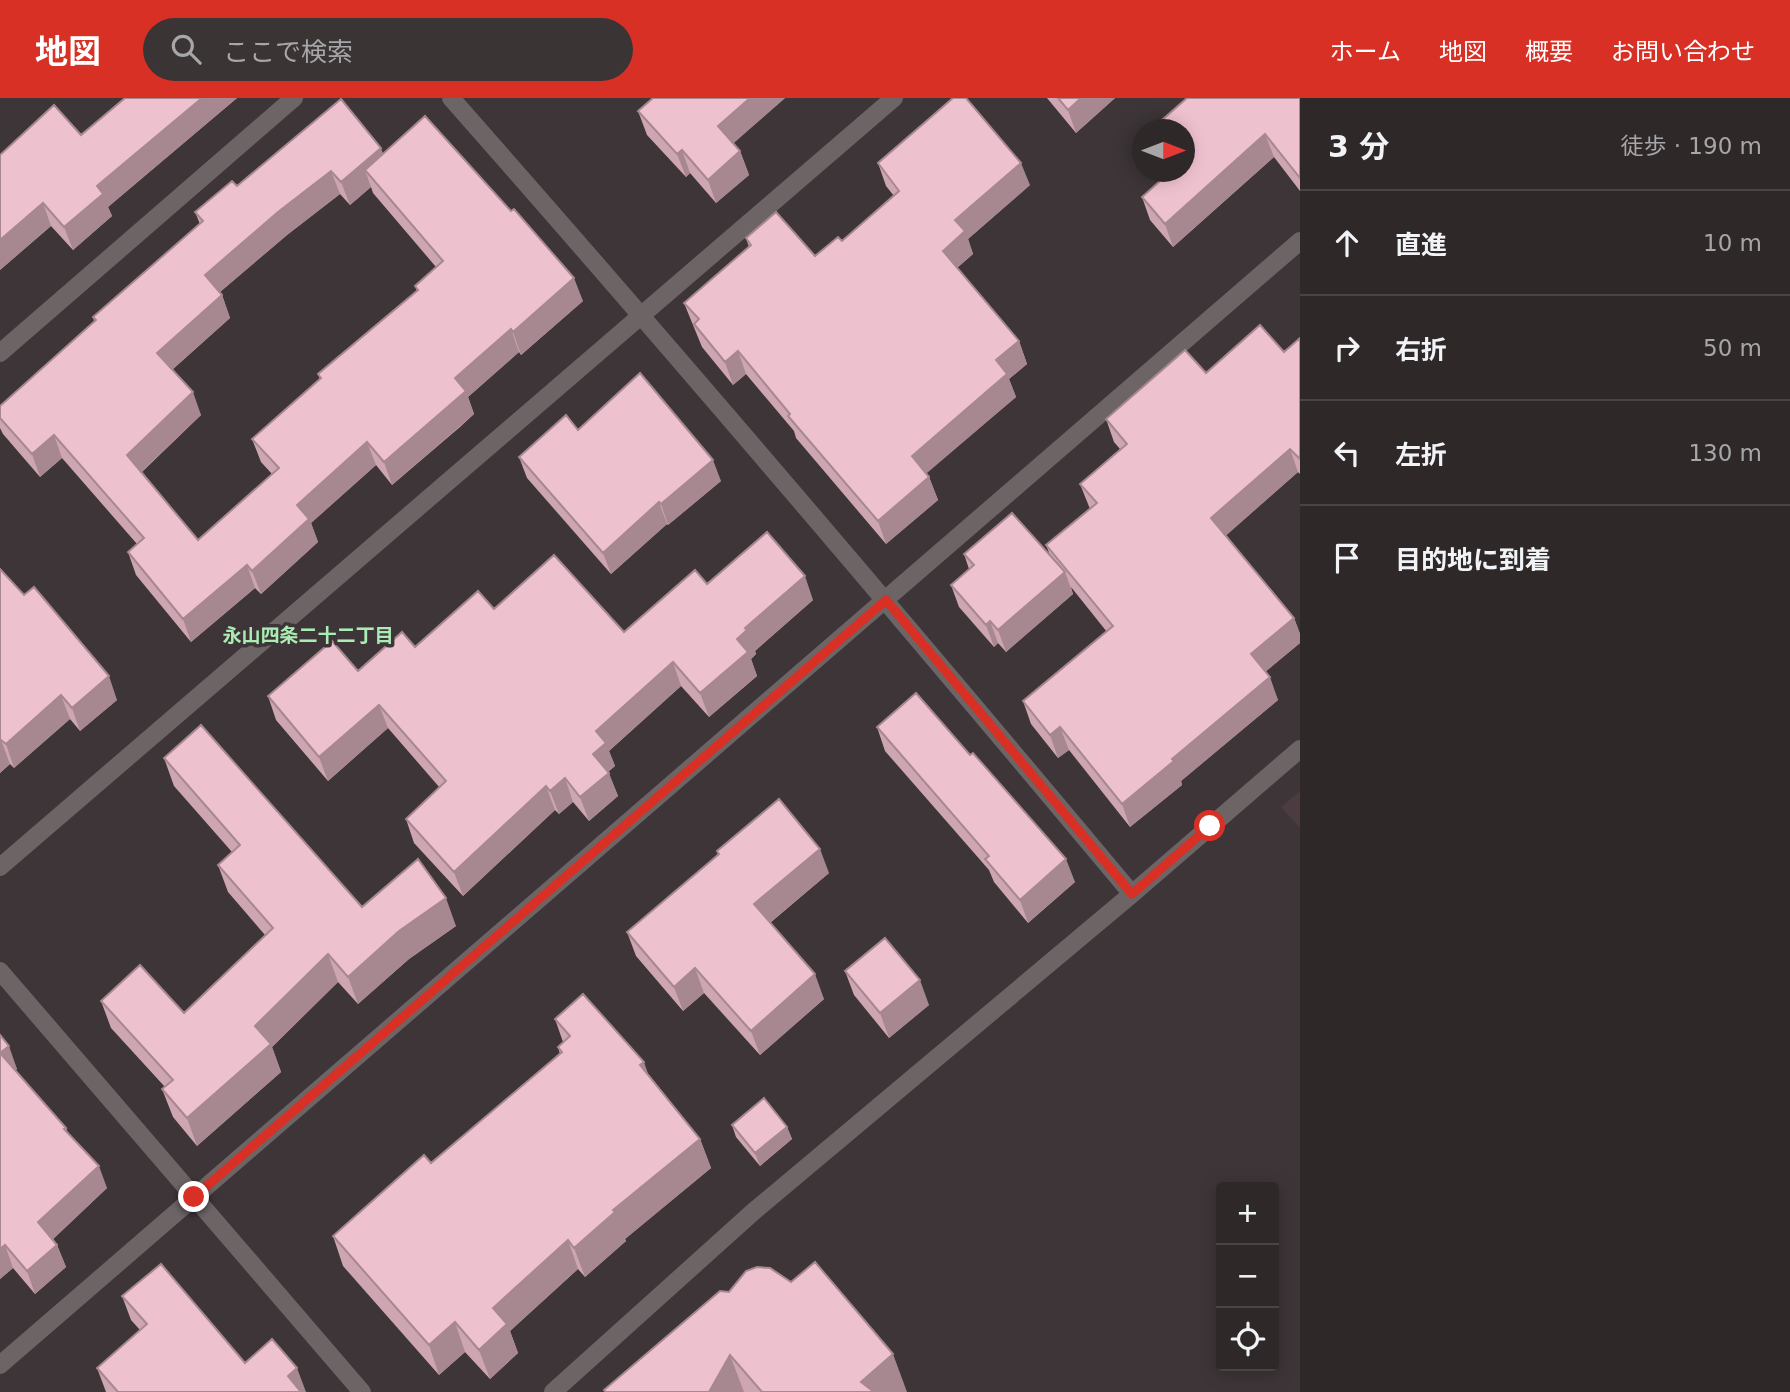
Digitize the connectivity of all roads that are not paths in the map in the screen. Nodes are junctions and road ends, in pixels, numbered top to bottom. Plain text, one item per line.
1 (294, 98) edge
2 (451, 98) edge
3 (894, 98) edge
4 (1300, 241) edge
5 (643, 316) junction
6 (0, 352) edge
7 (886, 600) junction
8 (1300, 749) edge
9 (0, 867) edge
10 (1132, 894) junction
11 (0, 971) edge
12 (194, 1197) junction
13 (0, 1365) edge
14 (362, 1392) edge
15 (553, 1392) edge

1 - 6 street
2 - 5 street
3 - 5 street
4 - 7 street
5 - 7 street
5 - 9 street
7 - 10 street
7 - 12 street
8 - 10 street
10 - 15 street
11 - 12 street
12 - 13 street
12 - 14 street

